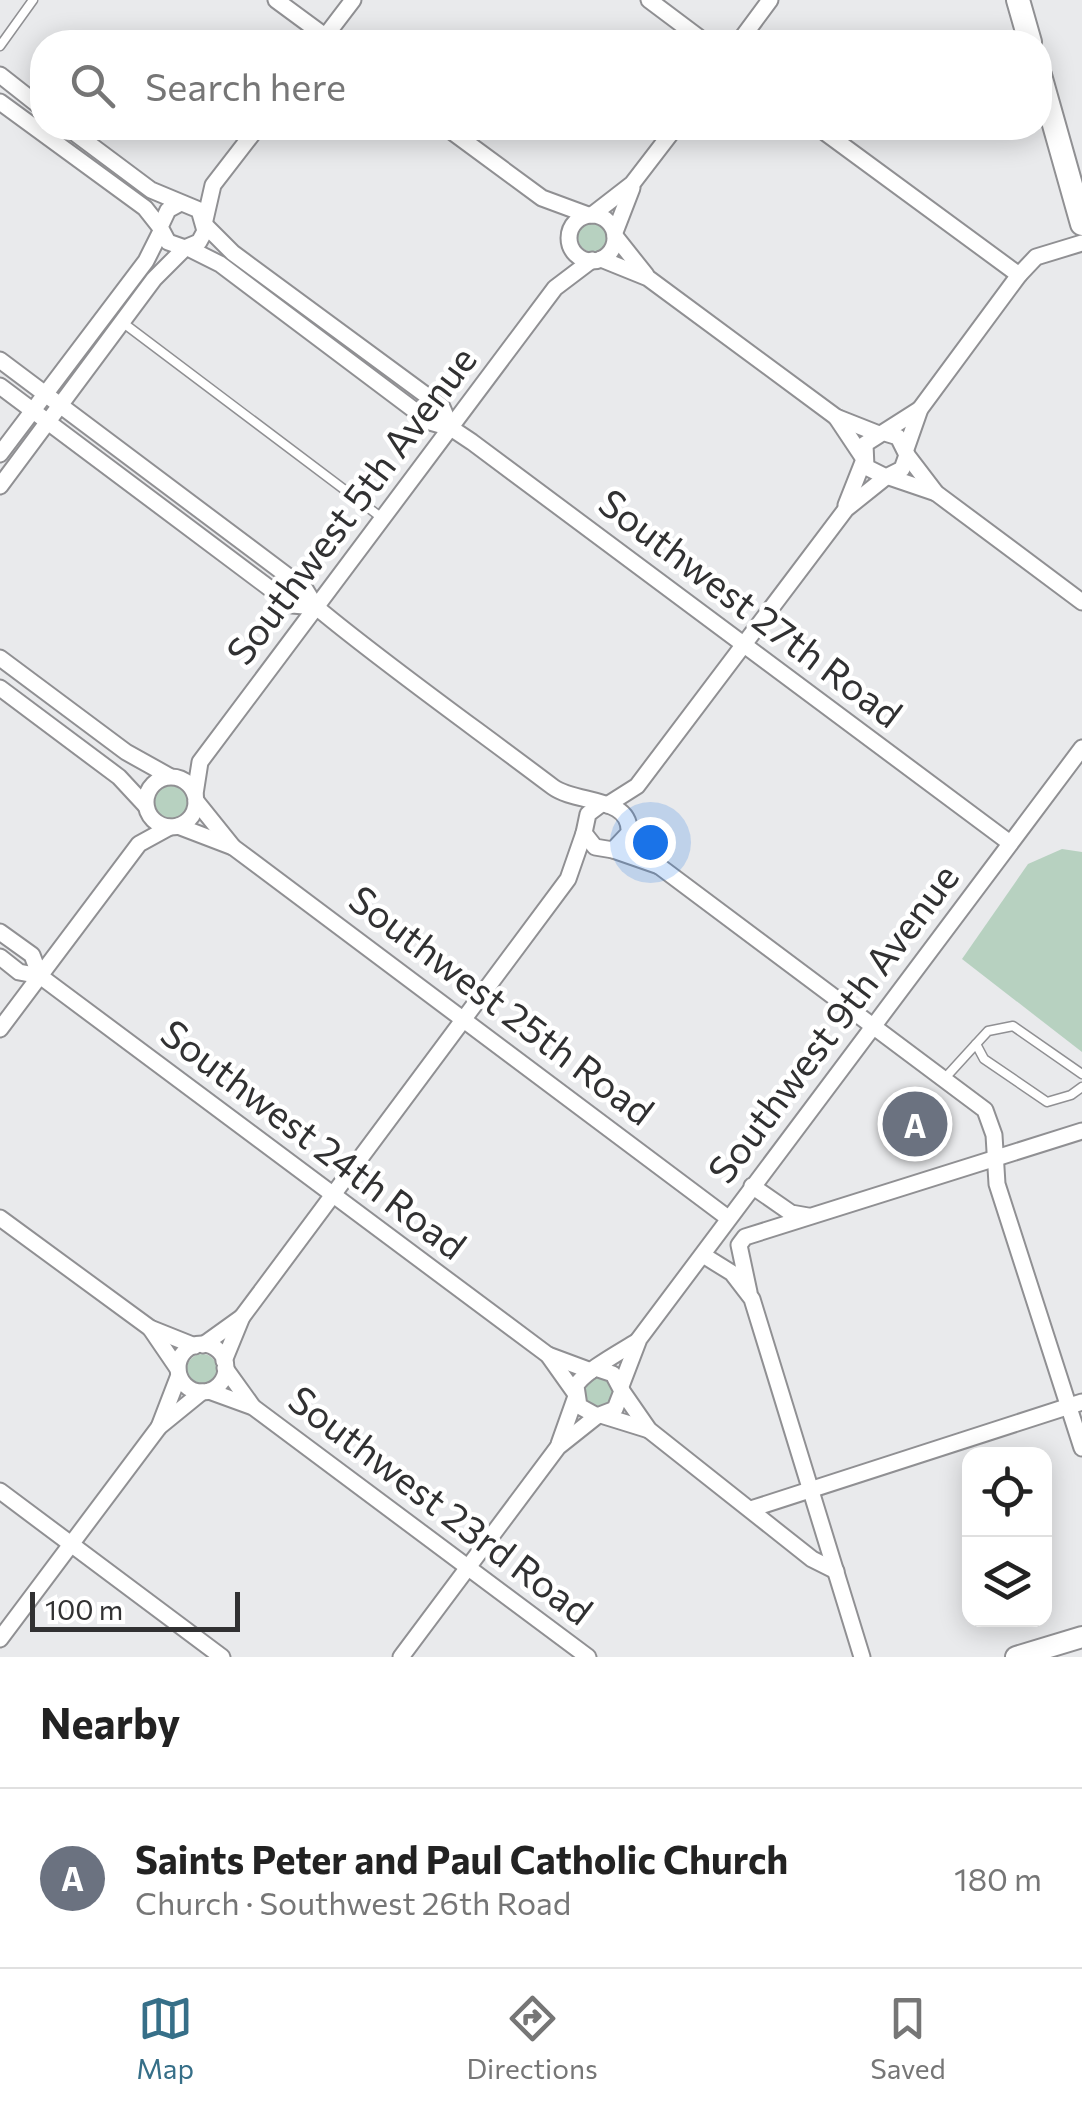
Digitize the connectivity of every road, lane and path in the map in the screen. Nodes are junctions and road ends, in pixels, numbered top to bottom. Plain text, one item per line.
1 (33, 0) edge
2 (276, 0) edge
3 (353, 0) edge
4 (649, 0) edge
5 (770, 0) edge
6 (1018, 0) edge
7 (313, 30) edge
8 (334, 30) edge
9 (689, 30) edge
10 (747, 30) edge
11 (1027, 30) edge
12 (0, 46) edge
13 (0, 75) edge
14 (30, 99) edge
15 (0, 102) edge
16 (1052, 112) edge
17 (30, 124) edge
18 (52, 140) edge
19 (84, 140) edge
20 (248, 140) edge
21 (463, 140) edge
22 (665, 140) edge
23 (836, 140) edge
24 (632, 184) junction
25 (213, 186) junction
26 (1077, 190) edge
27 (542, 198) junction
28 (181, 204) junction
29 (590, 215) junction
30 (205, 223) junction
31 (1082, 224) edge
32 (161, 229) junction
33 (615, 234) junction
34 (570, 240) junction
35 (1082, 243) edge
36 (187, 248) junction
37 (596, 260) junction
38 (1019, 275) junction
39 (648, 278) junction
40 (555, 288) junction
41 (122, 322) junction
42 (0, 360) edge
43 (0, 386) edge
44 (44, 394) junction
45 (61, 406) junction
46 (920, 409) junction
47 (32, 410) junction
48 (836, 417) junction
49 (49, 422) junction
50 (452, 428) junction
51 (882, 433) junction
52 (907, 452) junction
53 (0, 454) edge
54 (863, 459) junction
55 (888, 477) junction
56 (0, 486) edge
57 (936, 493) junction
58 (846, 509) junction
59 (382, 518) junction
60 (1082, 602) edge
61 (316, 607) junction
62 (744, 645) junction
63 (0, 658) edge
64 (0, 688) edge
65 (1082, 748) edge
66 (200, 762) junction
67 (171, 776) junction
68 (637, 786) junction
69 (564, 795) junction
70 (196, 797) junction
71 (604, 805) junction
72 (146, 807) junction
73 (630, 824) junction
74 (174, 826) junction
75 (584, 831) junction
76 (1010, 843) junction
77 (138, 844) junction
78 (233, 847) junction
79 (610, 850) junction
80 (659, 866) junction
81 (568, 879) junction
82 (0, 932) edge
83 (0, 957) edge
84 (40, 976) junction
85 (464, 1018) junction
86 (872, 1026) junction
87 (0, 1030) edge
88 (976, 1044) junction
89 (1082, 1074) edge
90 (944, 1078) junction
91 (1082, 1087) edge
92 (1082, 1132) edge
93 (994, 1158) junction
94 (752, 1186) junction
95 (332, 1194) junction
96 (808, 1216) junction
97 (0, 1218) edge
98 (728, 1218) junction
99 (703, 1255) junction
100 (749, 1293) junction
101 (242, 1317) junction
102 (150, 1328) junction
103 (639, 1340) junction
104 (199, 1345) junction
105 (548, 1356) junction
106 (225, 1364) junction
107 (595, 1370) junction
108 (178, 1372) junction
109 (621, 1389) junction
110 (206, 1391) junction
111 (575, 1396) junction
112 (1075, 1404) edge
113 (253, 1407) junction
114 (601, 1416) junction
115 (160, 1427) junction
116 (649, 1430) junction
117 (558, 1448) junction
118 (1082, 1448) edge
119 (810, 1489) junction
120 (0, 1490) edge
121 (751, 1509) junction
122 (71, 1544) junction
123 (468, 1568) junction
124 (836, 1572) junction
125 (1082, 1636) edge
126 (0, 1638) edge
127 (222, 1657) edge
128 (401, 1657) edge
129 (588, 1657) edge
130 (862, 1657) edge
131 (1016, 1657) edge

1 - 12 lane
2 - 7 street
3 - 8 street
4 - 9 street
5 - 10 street
6 - 11 main road
13 - 14 street
15 - 17 street
16 - 26 main road
18 - 32 street
19 - 28 street
20 - 25 street
21 - 27 street
22 - 24 street
23 - 38 street
24 - 29 street
24 - 33 street
25 - 28 street
25 - 30 street
26 - 31 main road
27 - 29 street
27 - 34 street
28 - 30 street
28 - 32 street
29 - 33 street
29 - 34 street
30 - 36 street
30 - 50 street, Southwest 27th Road
32 - 36 street
32 - 44 street
33 - 37 street
33 - 39 street
34 - 37 street
34 - 40 street, Southwest 5th Avenue
35 - 38 street
36 - 41 street
36 - 50 street, Southwest 27th Road
37 - 39 street
37 - 40 street, Southwest 5th Avenue
38 - 46 street
39 - 48 street
40 - 50 street, Southwest 5th Avenue
41 - 45 street
41 - 59 lane
42 - 44 street
43 - 47 street
44 - 45 street
44 - 47 street
45 - 49 street
45 - 61 street
46 - 51 street
46 - 52 street
47 - 49 street
47 - 53 street
48 - 51 street
48 - 54 street
49 - 56 street
49 - 61 street
50 - 59 street, Southwest 5th Avenue
50 - 62 street, Southwest 27th Road
51 - 52 street
51 - 54 street
52 - 55 street
52 - 57 street
54 - 55 street
54 - 58 street
55 - 57 street
55 - 58 street
57 - 60 street
58 - 62 street
59 - 61 street, Southwest 5th Avenue
61 - 66 street, Southwest 5th Avenue
61 - 69 street
62 - 68 street
62 - 76 street, Southwest 27th Road
63 - 67 street
64 - 72 street
65 - 76 street, Southwest 9th Avenue
66 - 67 street, Southwest 5th Avenue
66 - 70 street, Southwest 5th Avenue
67 - 70 street
67 - 72 street
68 - 71 street
68 - 73 street
69 - 71 street
69 - 75 street
70 - 74 street
70 - 78 street, Southwest 25th Road
71 - 73 street
71 - 75 street
72 - 74 street
72 - 77 street
73 - 79 street
73 - 80 street
74 - 77 street
74 - 78 street, Southwest 25th Road
75 - 79 street
75 - 81 street
76 - 86 street, Southwest 9th Avenue
77 - 84 street
78 - 85 street, Southwest 25th Road
79 - 80 street
79 - 81 street
80 - 86 street
81 - 85 street
82 - 84 street, Southwest 24th Road
83 - 84 street, Southwest 24th Road
84 - 87 street
84 - 95 street, Southwest 24th Road
85 - 95 street
85 - 98 street, Southwest 25th Road
86 - 90 street
86 - 94 street, Southwest 9th Avenue
88 - 89 lane
88 - 90 lane
88 - 91 lane
90 - 93 street
92 - 93 street
93 - 96 street
93 - 112 street
94 - 96 street
94 - 98 street, Southwest 9th Avenue
95 - 101 street
95 - 105 street, Southwest 24th Road
96 - 100 street
97 - 102 street
98 - 99 street, Southwest 9th Avenue
99 - 100 street
99 - 103 street, Southwest 9th Avenue
100 - 119 street
101 - 104 street
101 - 106 street
102 - 104 street
102 - 108 street
103 - 107 street, Southwest 9th Avenue
103 - 109 street, Southwest 9th Avenue
104 - 106 street
104 - 108 street
105 - 107 street, Southwest 24th Road
105 - 111 street, Southwest 24th Road
106 - 110 street
106 - 113 street, Southwest 23rd Road
107 - 109 street
107 - 111 street
108 - 110 street
108 - 115 street
109 - 114 street
109 - 116 street
110 - 113 street, Southwest 23rd Road
110 - 115 street
111 - 114 street
111 - 117 street
112 - 118 street
112 - 119 street
113 - 123 street, Southwest 23rd Road
114 - 116 street
114 - 117 street
115 - 122 street
116 - 121 street
117 - 123 street
119 - 121 street
119 - 124 street
120 - 122 street
121 - 124 street
122 - 126 street
122 - 127 street
123 - 128 street
123 - 129 street, Southwest 23rd Road
124 - 130 street
125 - 131 street

